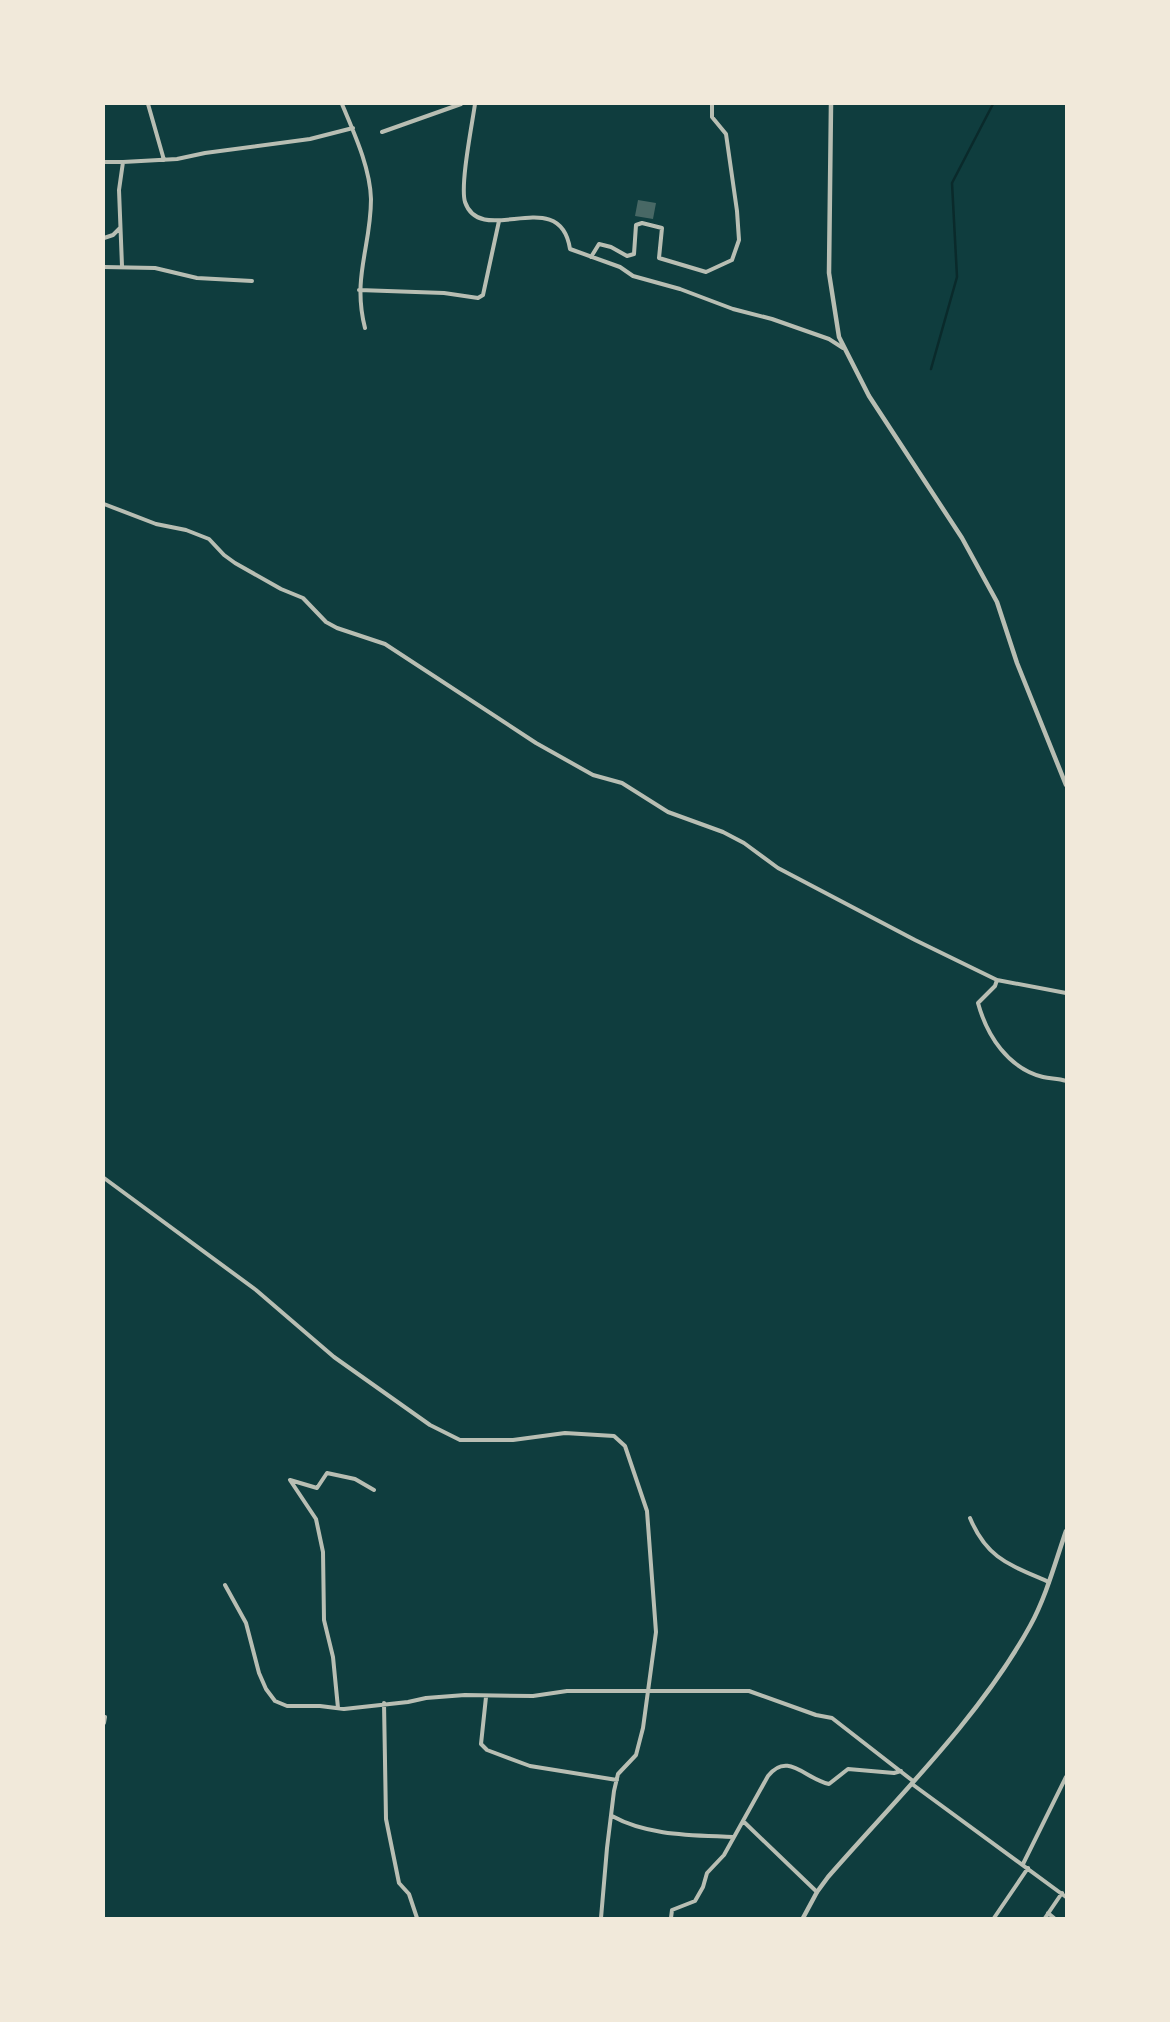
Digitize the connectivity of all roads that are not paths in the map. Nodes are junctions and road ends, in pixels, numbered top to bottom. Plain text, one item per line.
1 (148, 104) edge
2 (342, 104) edge
3 (462, 104) edge
4 (475, 104) edge
5 (712, 104) edge
6 (832, 104) edge
7 (353, 128) junction
8 (382, 132) dead end
9 (164, 160) junction
10 (104, 162) edge
11 (123, 162) junction
12 (499, 221) junction
13 (120, 228) junction
14 (104, 238) edge
15 (592, 258) junction
16 (122, 266) junction
17 (104, 267) edge
18 (252, 281) dead end
19 (359, 290) junction
20 (365, 328) dead end
21 (843, 348) junction
22 (104, 504) edge
23 (1066, 785) edge
24 (997, 980) junction
25 (1066, 993) edge
26 (1066, 1081) edge
27 (104, 1178) edge
28 (374, 1490) dead end
29 (970, 1518) dead end
30 (1066, 1531) edge
31 (1049, 1582) junction
32 (225, 1585) dead end
33 (647, 1692) junction
34 (486, 1697) junction
35 (384, 1703) junction
36 (338, 1708) junction
37 (105, 1717) edge
38 (104, 1723) edge
39 (901, 1770) junction
40 (1066, 1777) edge
41 (617, 1780) junction
42 (912, 1783) junction
43 (612, 1816) junction
44 (743, 1821) junction
45 (733, 1837) junction
46 (1023, 1864) junction
47 (1028, 1868) junction
48 (816, 1892) junction
49 (1062, 1893) junction
50 (1066, 1896) edge
51 (1048, 1913) junction
52 (417, 1918) edge
53 (601, 1918) edge
54 (671, 1918) edge
55 (803, 1918) edge
56 (994, 1918) edge
57 (1045, 1918) edge
58 (1054, 1918) edge

1 - 9 street
2 - 7 street
3 - 8 street
4 - 12 street
5 - 15 street
6 - 21 street
7 - 9 street
7 - 19 street
9 - 11 street
10 - 11 street
11 - 13 street
12 - 15 street
12 - 19 street
13 - 14 street
13 - 16 street
15 - 21 street
16 - 17 street
16 - 18 street
19 - 20 street
21 - 23 street
22 - 24 street
24 - 25 street
24 - 26 street
27 - 33 street
28 - 36 street
29 - 31 street
30 - 31 street
31 - 42 street
32 - 36 street
33 - 34 street
33 - 39 street
33 - 41 street
34 - 35 street
34 - 41 street
35 - 36 street
35 - 52 street
37 - 38 street
39 - 42 street
39 - 44 street
40 - 46 street
41 - 43 street
42 - 46 street
42 - 48 street
43 - 45 street
43 - 53 street
44 - 45 street
44 - 48 street
45 - 54 street
46 - 47 street
47 - 49 street
47 - 56 street
48 - 55 street
49 - 50 street
49 - 51 street
51 - 57 street
51 - 58 street

